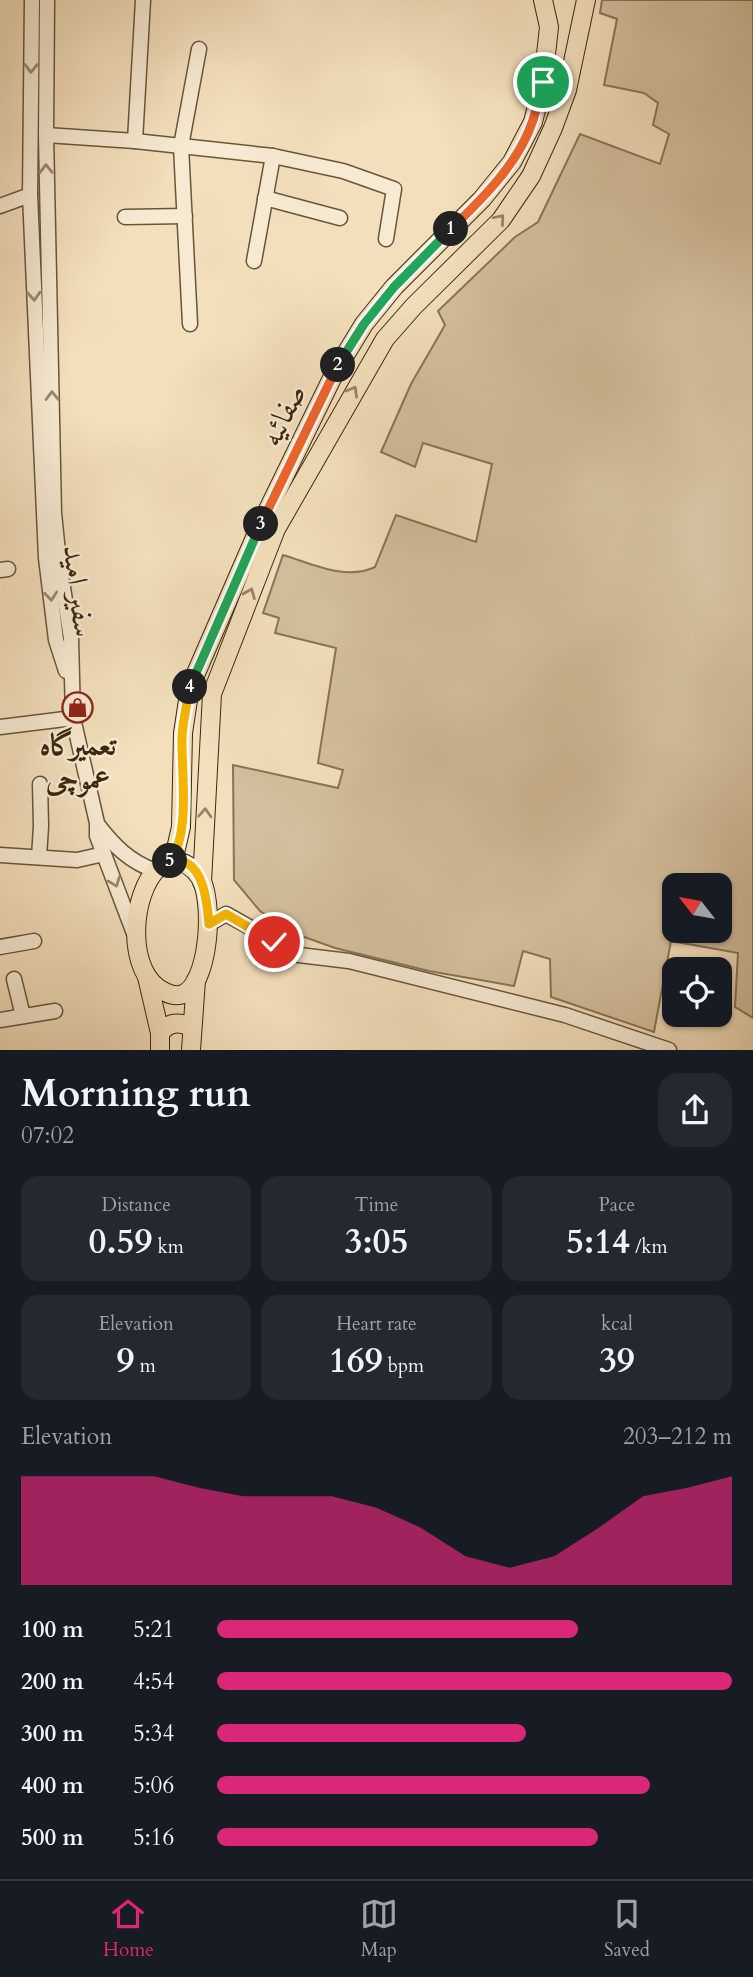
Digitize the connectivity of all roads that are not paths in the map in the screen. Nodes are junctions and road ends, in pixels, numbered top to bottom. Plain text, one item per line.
1 (32, 0) edge
2 (47, 0) edge
3 (143, 0) edge
4 (543, 0) edge
5 (586, 0) edge
6 (199, 49) dead end
7 (46, 135) junction
8 (135, 141) junction
9 (181, 146) junction
10 (273, 156) junction
11 (30, 195) junction
12 (265, 198) junction
13 (0, 206) edge
14 (185, 216) junction
15 (125, 217) dead end
16 (340, 218) dead end
17 (386, 239) dead end
18 (254, 261) dead end
19 (190, 324) dead end
20 (71, 684) junction
21 (73, 718) junction
22 (0, 727) edge
23 (40, 784) dead end
24 (97, 823) junction
25 (104, 854) junction
26 (0, 855) edge
27 (39, 858) junction
28 (162, 866) junction
29 (202, 882) junction
30 (209, 924) junction
31 (136, 939) junction
32 (34, 941) dead end
33 (0, 947) edge
34 (147, 977) junction
35 (14, 979) dead end
36 (196, 980) junction
37 (55, 1011) dead end
38 (23, 1016) junction
39 (0, 1020) edge
40 (191, 1028) junction
41 (160, 1041) edge
42 (191, 1049) edge
43 (669, 1049) edge

1 -> 11 street, سفیر امید
2 - 7 street, سفیر امید
3 - 8 street
4 - 28 main road, صفائیه
29 -> 5 main road, صفائیه
6 - 9 street
7 - 8 street
20 -> 7 street, سفیر امید
8 - 9 street
9 - 10 street
9 - 14 street
10 - 12 street
10 - 17 street
11 - 13 street
11 -> 20 street, سفیر امید
12 - 16 street
12 - 18 street
14 - 15 street
14 - 19 street
20 - 21 street, سفیر امید
21 - 22 street
21 - 24 street, سفیر امید
23 - 27 street
24 - 25 street, سفیر امید
24 - 28 street
25 - 27 street
25 -> 31 street, سفیر امید
26 - 27 street
28 - 29 main road
28 - 31 main road, صفائیه
29 - 30 main road, صفائیه
30 - 36 main road, صفائیه
30 - 43 street
31 - 34 main road
32 - 33 street
34 - 36 main road
34 - 41 main road
35 - 38 street
36 - 40 main road
37 - 38 street
38 - 39 street
40 - 41 main road
40 - 42 main road

